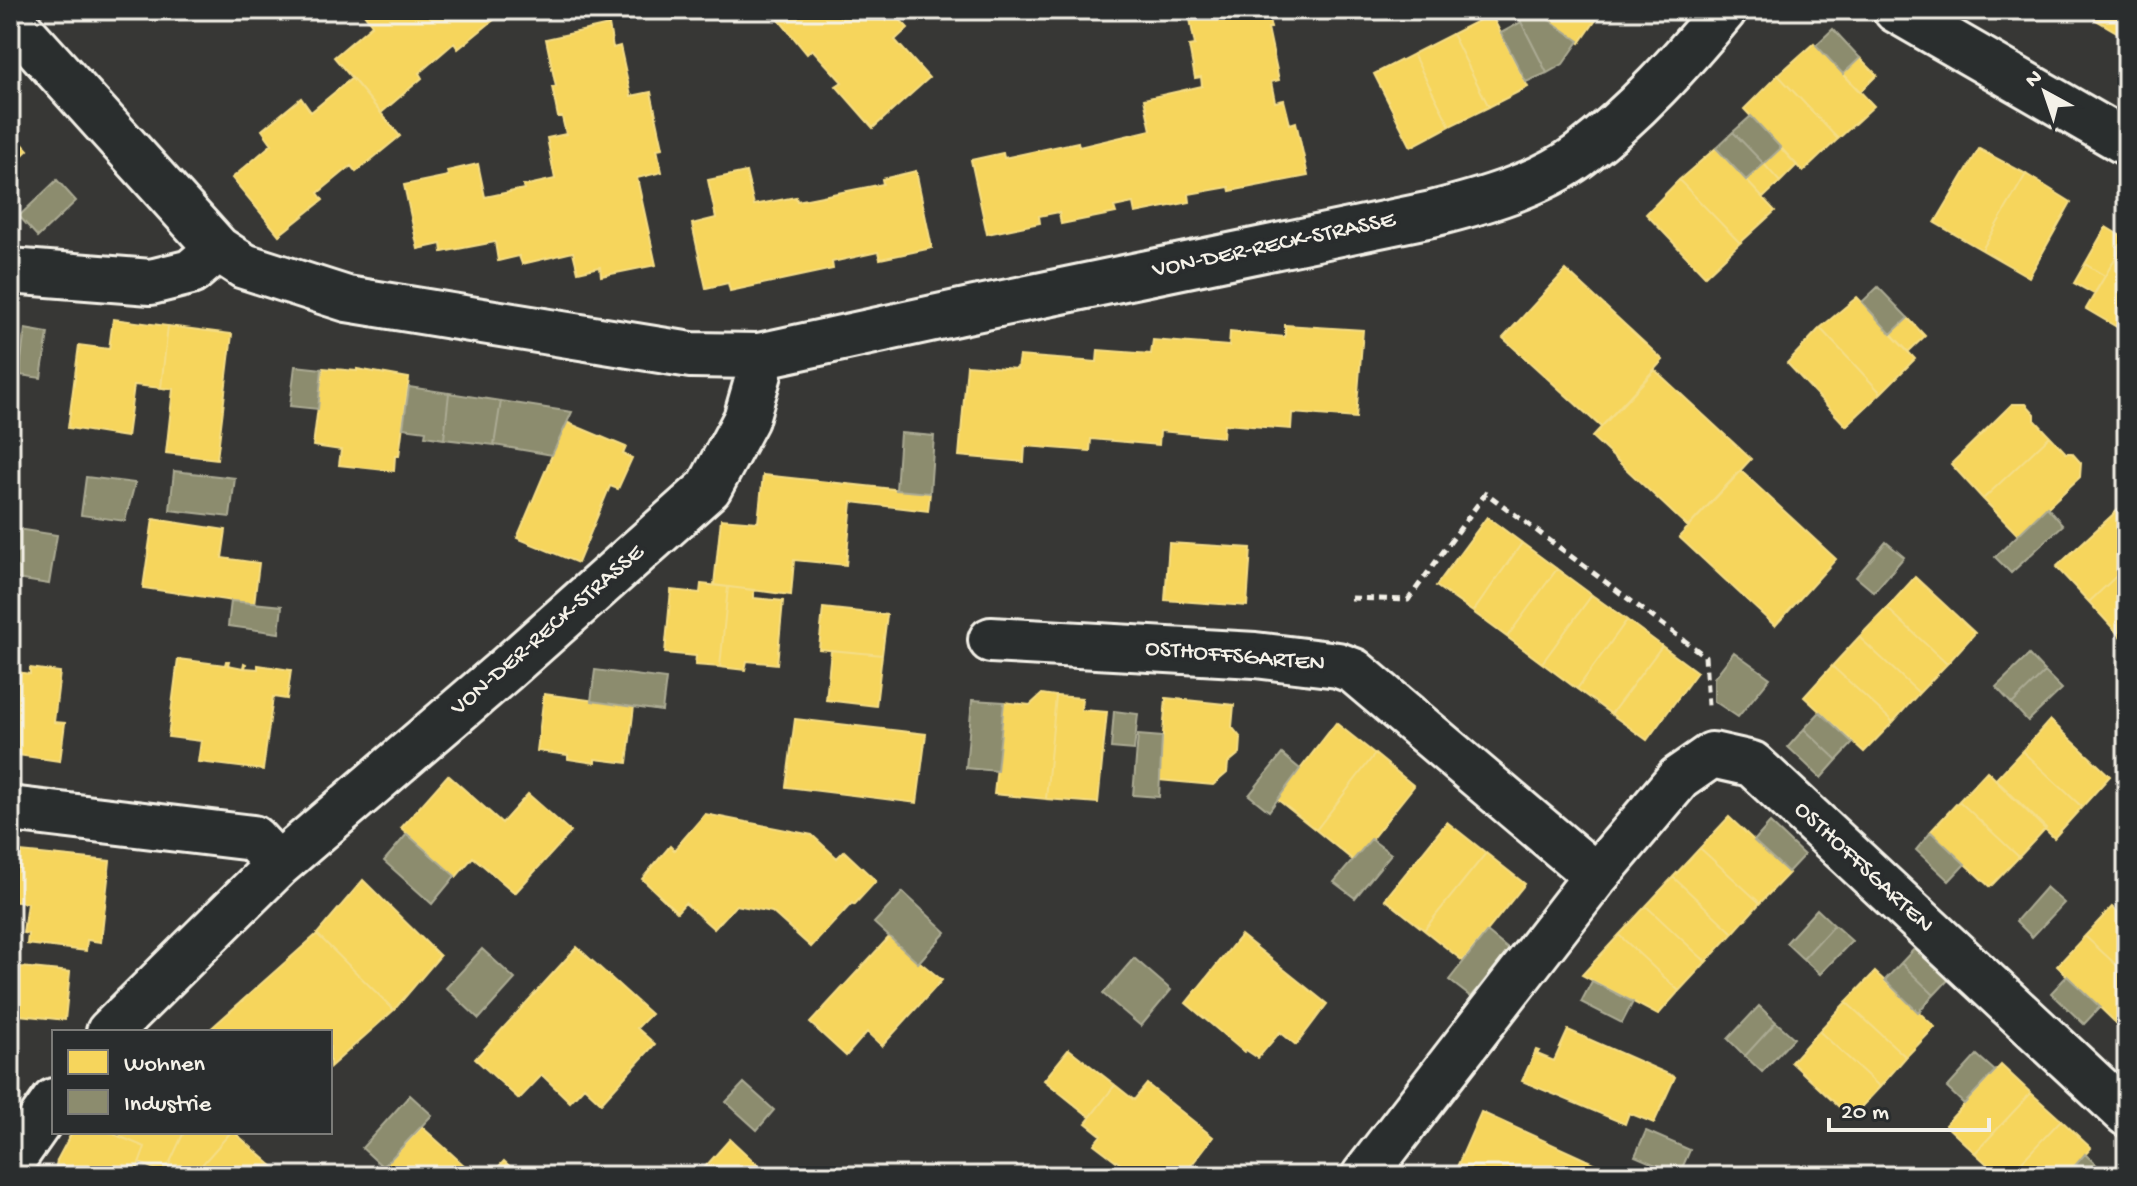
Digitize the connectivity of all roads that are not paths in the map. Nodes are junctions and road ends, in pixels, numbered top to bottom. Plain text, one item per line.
1 (1724, 10) edge
2 (1896, 10) edge
3 (10, 18) edge
4 (2127, 143) edge
5 (218, 249) junction
6 (10, 271) edge
7 (759, 356) junction
8 (991, 640) dead end
9 (10, 809) edge
10 (278, 865) junction
11 (1596, 876) junction
12 (111, 1030) edge
13 (52, 1104) edge
14 (2127, 1114) edge
15 (10, 1164) edge
16 (1364, 1176) edge

1 - 7 street, VON-DER-RECK-STRASSE
2 - 4 street
3 - 5 street, VON-DER-RECK-STRASSE
5 - 6 street
5 - 7 street, VON-DER-RECK-STRASSE
7 - 10 street, VON-DER-RECK-STRASSE
8 - 11 street, OSTHOFFSGARTEN
9 - 10 street
10 - 12 street, VON-DER-RECK-STRASSE
11 - 14 street, OSTHOFFSGARTEN
11 - 16 street
13 - 15 street

